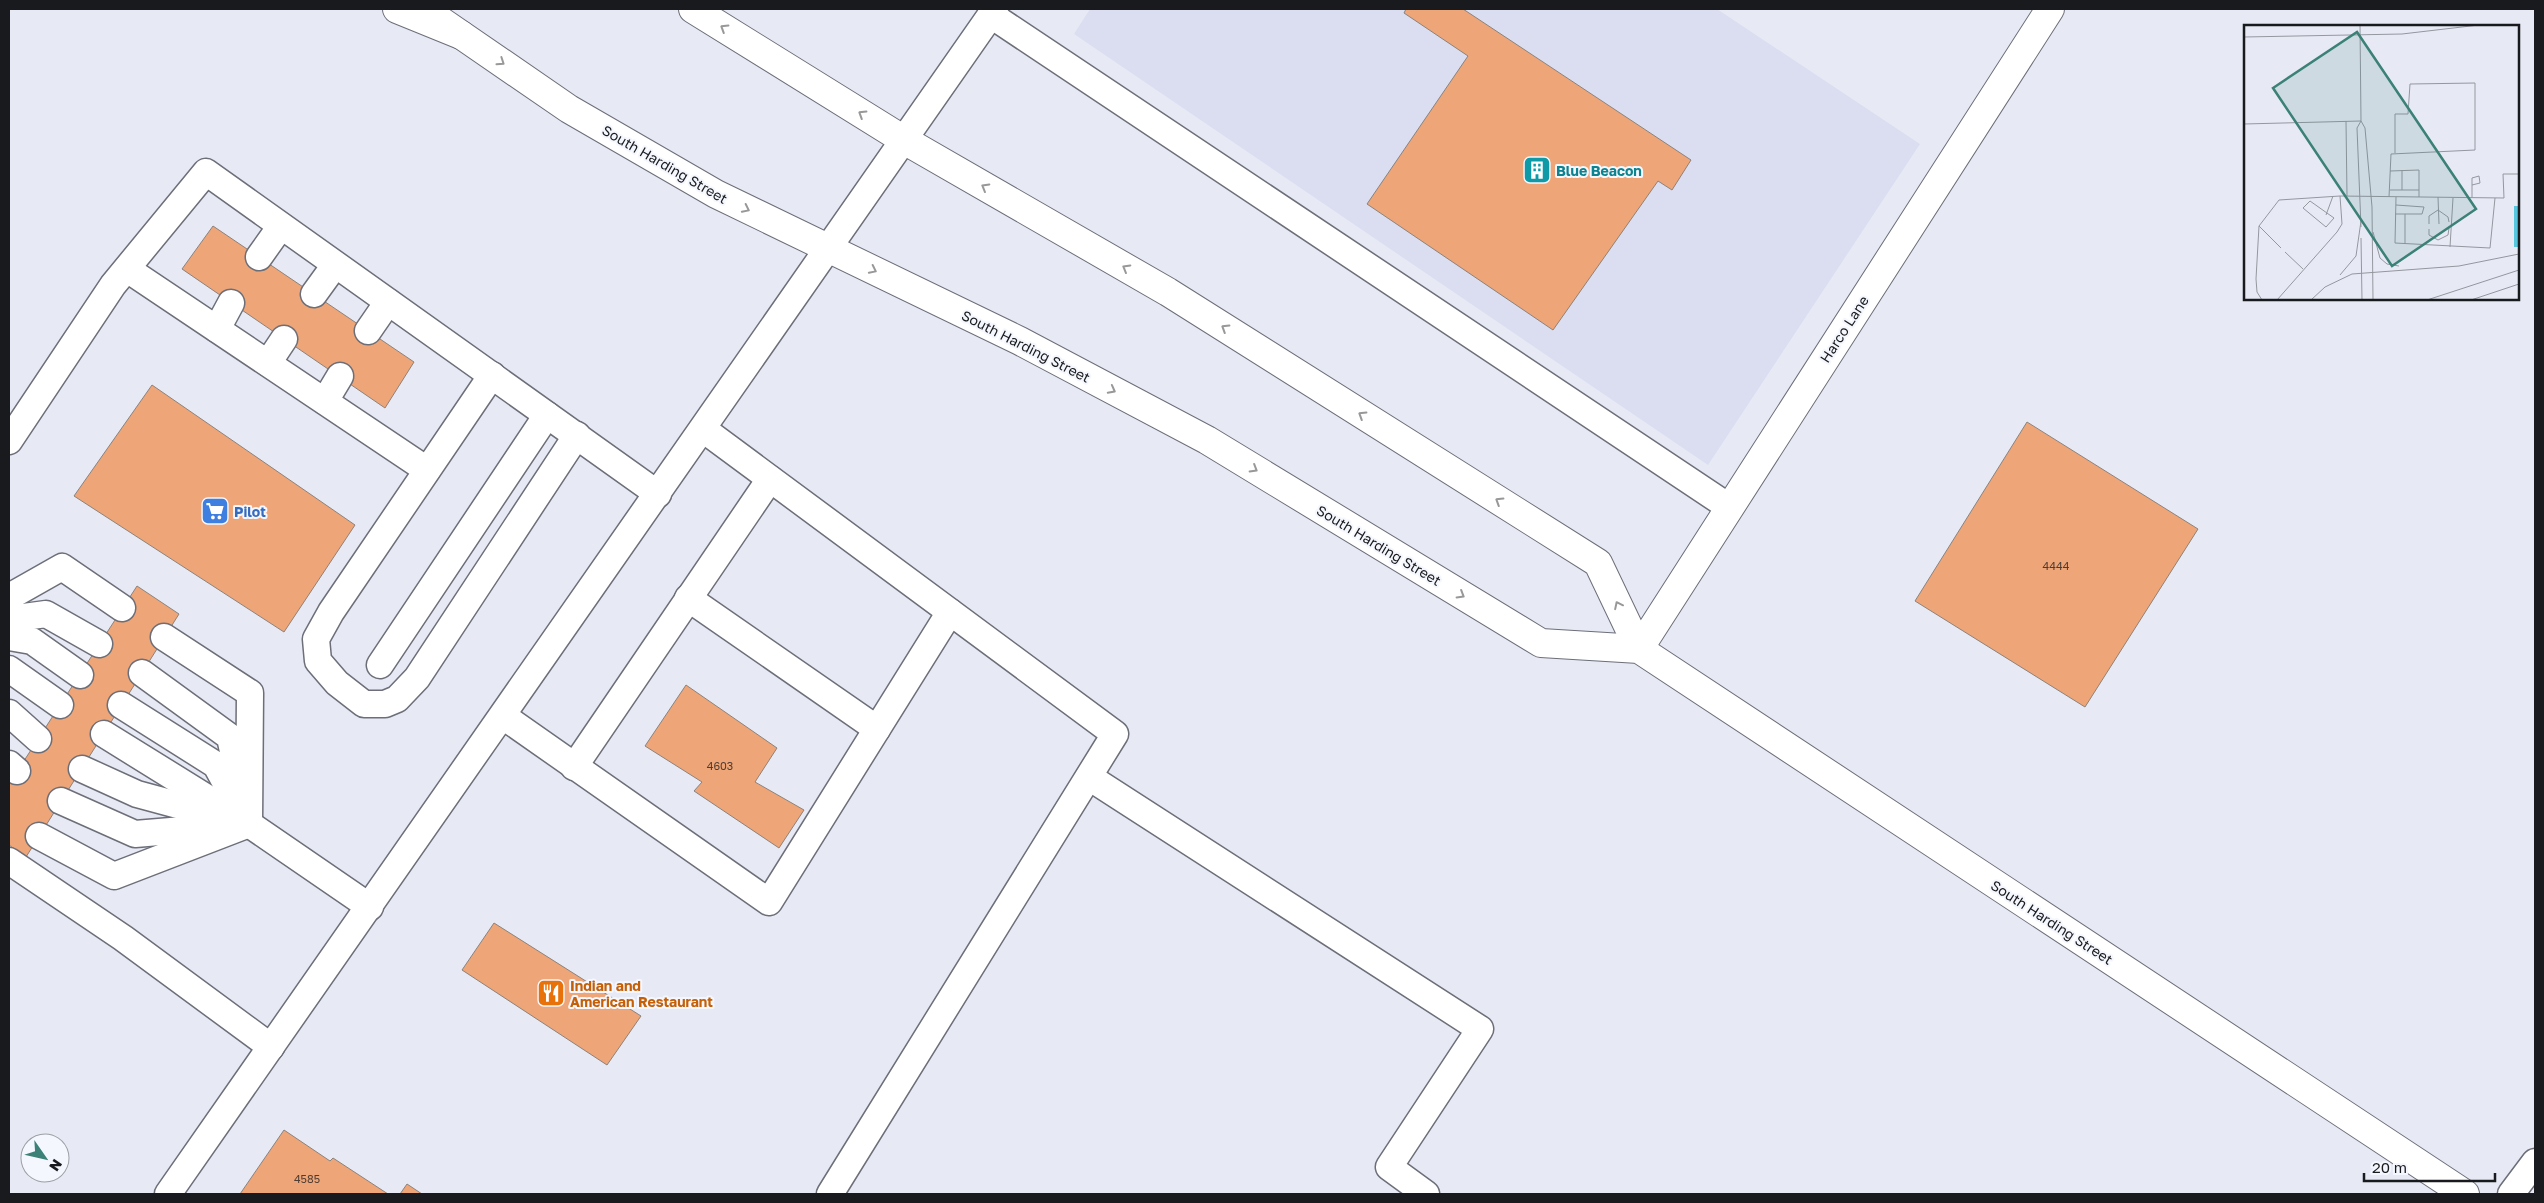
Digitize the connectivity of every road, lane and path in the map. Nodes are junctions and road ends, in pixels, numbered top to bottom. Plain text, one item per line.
1 (397, 9) edge
2 (423, 9) edge
3 (693, 9) edge
4 (2050, 9) edge
5 (993, 12) edge
6 (461, 35) junction
7 (904, 140) junction
8 (281, 226) junction
9 (829, 249) junction
10 (260, 257) dead end
11 (335, 264) junction
12 (127, 269) junction
13 (314, 294) dead end
14 (388, 302) junction
15 (232, 303) dead end
16 (217, 329) junction
17 (368, 331) dead end
18 (284, 339) dead end
19 (268, 363) junction
20 (340, 376) dead end
21 (492, 376) junction
22 (325, 401) junction
23 (547, 415) junction
24 (703, 429) junction
25 (576, 435) junction
26 (9, 441) edge
27 (427, 470) junction
28 (770, 479) junction
29 (658, 494) junction
30 (1729, 507) junction
31 (9, 597) edge
32 (688, 598) junction
33 (122, 608) dead end
34 (950, 612) junction
35 (9, 620) edge
36 (9, 637) edge
37 (164, 637) dead end
38 (99, 644) dead end
39 (1639, 649) junction
40 (380, 665) dead end
41 (9, 669) edge
42 (142, 673) dead end
43 (80, 675) dead end
44 (60, 705) dead end
45 (121, 705) dead end
46 (9, 712) edge
47 (503, 716) junction
48 (877, 729) junction
49 (104, 734) dead end
50 (38, 739) dead end
51 (574, 767) junction
52 (82, 769) dead end
53 (1089, 777) junction
54 (61, 801) dead end
55 (249, 824) junction
56 (39, 836) dead end
57 (9, 862) edge
58 (370, 907) junction
59 (271, 1047) junction
60 (2535, 1162) edge
61 (168, 1194) edge
62 (830, 1194) edge
63 (1426, 1194) edge
64 (2465, 1194) edge
65 (2511, 1194) edge

1 - 6 main road
2 - 6 main road, South Harding Street
7 -> 3 main road
4 - 30 main road, Harco Lane
5 - 7 lane
5 - 30 lane
6 -> 9 main road, South Harding Street
7 - 9 lane
39 -> 7 main road
8 - 10 lane
8 - 11 lane
8 - 12 lane
9 - 24 lane
9 -> 39 main road, South Harding Street
11 - 13 lane
11 - 14 lane
12 - 16 lane
12 - 26 lane
14 - 17 lane
14 - 21 lane
15 - 16 lane
16 - 19 lane
18 - 19 lane
19 - 22 lane
20 - 22 lane
21 - 23 lane
21 - 27 lane
22 - 27 lane
23 - 25 lane
23 - 40 lane
24 - 28 lane
24 - 29 lane
25 - 27 lane
25 - 29 lane
28 - 32 lane
28 - 34 lane
29 - 47 lane
30 - 39 main road, Harco Lane
31 - 33 lane
32 - 48 lane
32 - 51 lane
34 - 48 lane
34 - 53 lane
35 - 38 lane
36 - 43 lane
37 - 55 lane
39 - 64 main road, South Harding Street
41 - 44 lane
42 - 55 lane
45 - 55 lane
46 - 50 lane
47 - 51 lane
47 - 58 lane
48 - 51 lane
49 - 55 lane
52 - 55 lane
53 - 62 lane
53 - 63 lane
54 - 55 lane
55 - 56 lane
55 - 58 lane
57 - 59 lane
58 - 59 lane
59 - 61 lane
60 - 65 lane

